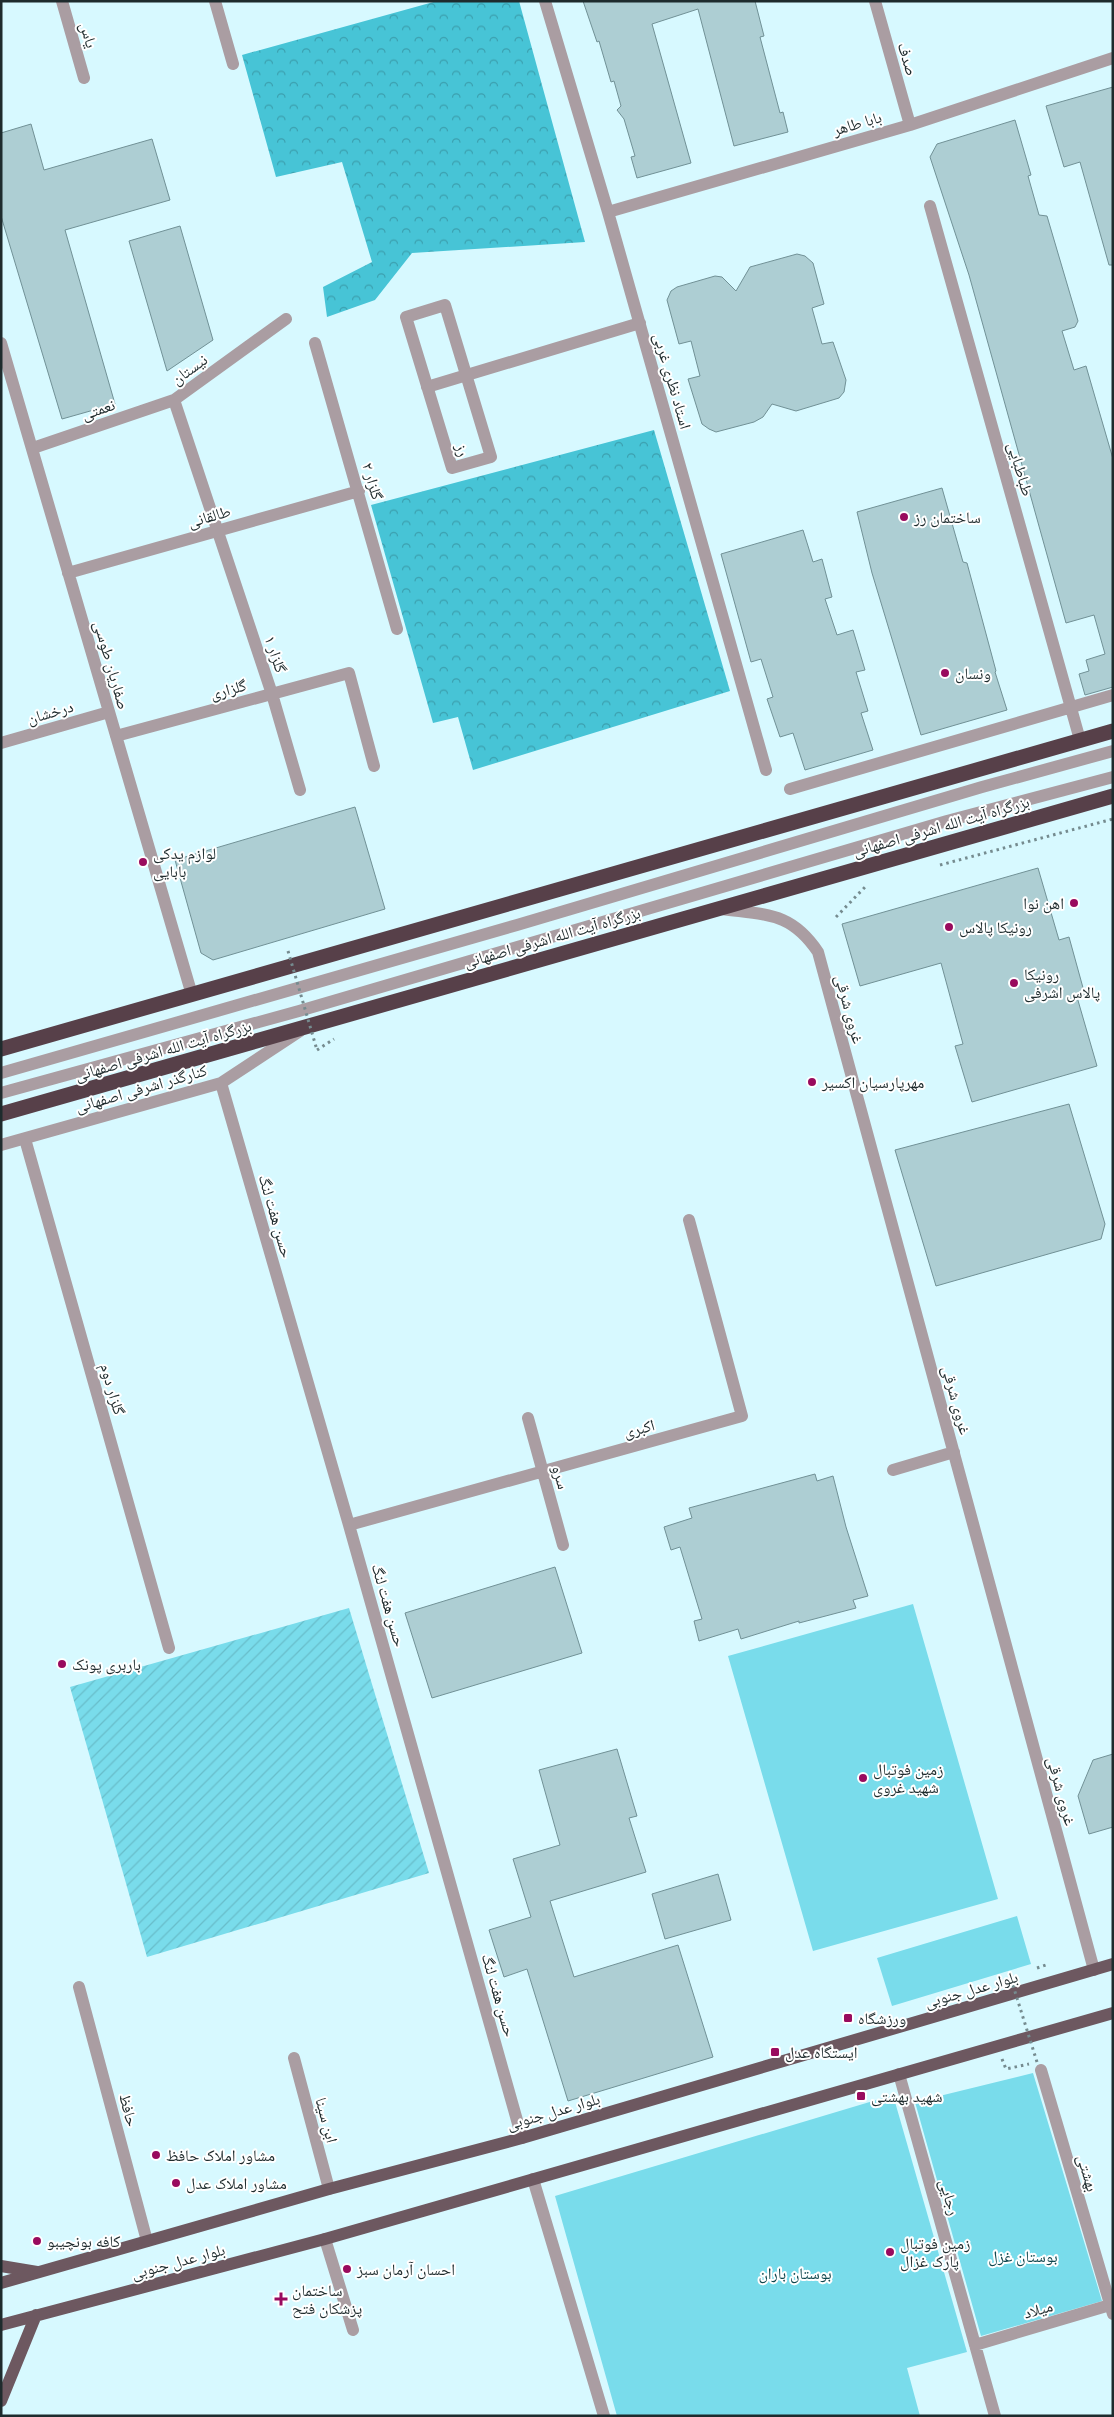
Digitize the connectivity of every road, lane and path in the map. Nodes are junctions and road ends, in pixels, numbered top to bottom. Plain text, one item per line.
1 (62, 1) edge
2 (215, 1) edge
3 (545, 1) edge
4 (874, 1) edge
5 (1113, 58) edge
6 (233, 64) dead end
7 (84, 78) dead end
8 (910, 125) junction
9 (930, 206) dead end
10 (608, 212) junction
11 (286, 319) dead end
12 (640, 323) junction
13 (1, 343) edge
14 (315, 343) dead end
15 (466, 375) junction
16 (427, 387) junction
17 (174, 400) junction
18 (33, 448) junction
19 (359, 491) junction
20 (216, 530) junction
21 (68, 573) junction
22 (397, 629) dead end
23 (272, 694) junction
24 (1113, 695) edge
25 (1070, 706) junction
26 (109, 712) junction
27 (1113, 731) edge
28 (116, 736) junction
29 (1080, 740) junction
30 (1, 743) edge
31 (1113, 751) edge
32 (374, 766) dead end
33 (766, 770) dead end
34 (1113, 776) edge
35 (790, 789) dead end
36 (300, 790) dead end
37 (1113, 796) edge
38 (1113, 819) edge
39 (933, 867) dead end
40 (876, 882) dead end
41 (716, 908) junction
42 (836, 917) dead end
43 (288, 951) dead end
44 (192, 995) junction
45 (306, 1027) junction
46 (334, 1039) dead end
47 (1, 1049) edge
48 (1, 1073) edge
49 (221, 1083) junction
50 (1, 1093) edge
51 (1, 1114) edge
52 (24, 1140) junction
53 (1, 1145) edge
54 (689, 1220) dead end
55 (528, 1418) dead end
56 (954, 1452) junction
57 (893, 1470) dead end
58 (543, 1472) junction
59 (349, 1525) junction
60 (563, 1545) dead end
61 (170, 1648) dead end
62 (1113, 1964) edge
63 (1094, 1970) junction
64 (1011, 1979) dead end
65 (79, 1987) dead end
66 (1113, 2012) edge
67 (294, 2058) dead end
68 (1039, 2066) junction
69 (1006, 2069) dead end
70 (899, 2074) junction
71 (522, 2138) junction
72 (533, 2178) junction
73 (328, 2189) junction
74 (325, 2239) junction
75 (147, 2241) junction
76 (1, 2266) edge
77 (39, 2272) junction
78 (1, 2283) edge
79 (1111, 2310) edge
80 (36, 2314) junction
81 (1, 2325) edge
82 (354, 2330) dead end
83 (975, 2345) junction
84 (1, 2401) edge
85 (604, 2416) edge
86 (995, 2416) edge

1 - 7 street, یاس
2 - 6 street
3 - 10 street, استاد نظری غربی
4 - 8 street, صدف
5 - 8 street, بابا طاهر
8 - 10 street, بابا طاهر
9 - 25 street, طباطبایی
10 - 12 street, استاد نظری غربی
11 - 17 street, نیستان
12 - 15 street
12 - 33 street, استاد نظری غربی
13 - 18 street, صفاریان طوسی
14 - 19 street, گلزار ۲
15 - 16 street
15 - 16 street, رز
15 - 16 street, رز
17 - 18 street, نعمتی
17 - 20 street, نیستان
18 - 21 street, صفاریان طوسی
19 - 20 street, طالقانی
19 - 22 street, گلزار ۲
20 - 21 street, طالقانی
20 - 23 street, گلزار ۱
21 - 26 street, صفاریان طوسی
23 - 28 street, گلزاری
23 - 32 street, گلزاری
23 - 36 street, گلزار ۱
24 - 25 street
25 - 29 street, طباطبایی
25 - 35 street
26 - 28 street, صفاریان طوسی
26 - 30 street, درخشان
27 - 29 highway
28 - 44 street, صفاریان طوسی
29 - 44 highway
31 - 48 street
34 - 50 street
37 - 41 highway, بزرگراه آیت الله اشرفی اصفهانی
38 - 39 path
40 - 42 path
41 - 45 highway, بزرگراه آیت الله اشرفی اصفهانی
41 - 56 street, غروی شرقی
43 - 46 path, bridge
44 - 47 highway
45 - 49 street, کنارگذر اشرفی اصفهانی
45 - 51 highway, بزرگراه آیت الله اشرفی اصفهانی
49 - 52 street, کنارگذر اشرفی اصفهانی
49 - 59 street, حسن هفت لنگ
52 - 53 street, کنارگذر اشرفی اصفهانی
52 - 61 street, گلزار دوم
54 - 58 street, اکبری
55 - 58 street, سرو
56 - 57 street
56 - 63 street, غروی شرقی
58 - 59 street, اکبری
58 - 60 street, سرو
59 - 71 street, حسن هفت لنگ
62 - 63 main road, بلوار عدل جنوبی
63 - 71 main road, بلوار عدل جنوبی
64 - 68 path, bridge
65 - 75 street, حافظ
66 - 70 main road, بلوار عدل جنوبی
67 - 73 street, ابن سینا
68 - 69 path
68 - 79 street, بهشتی
70 - 72 main road, بلوار عدل جنوبی
70 - 83 street, رجایی
71 - 73 main road, بلوار عدل جنوبی
72 - 74 main road, بلوار عدل جنوبی
72 - 85 street
73 - 75 main road, بلوار عدل جنوبی
74 - 80 main road, بلوار عدل جنوبی
74 - 82 street
75 - 77 main road, بلوار عدل جنوبی
76 - 77 main road
77 - 78 main road, بلوار عدل جنوبی
79 - 83 street, میلاد
80 - 81 main road, بلوار عدل جنوبی
80 - 84 main road
83 - 86 street, رجایی

